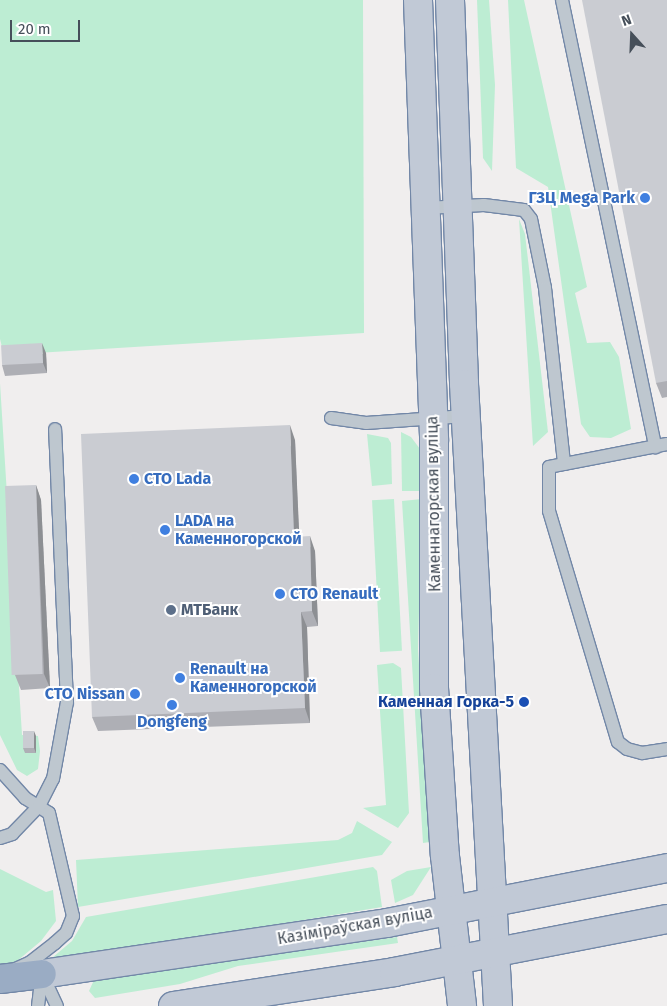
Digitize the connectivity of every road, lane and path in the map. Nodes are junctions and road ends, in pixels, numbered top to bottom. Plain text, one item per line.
1 (418, 0) edge
2 (450, 0) edge
3 (457, 0) edge
4 (562, 0) edge
5 (451, 28) junction
6 (425, 208) junction
7 (457, 208) junction
8 (466, 416) junction
9 (331, 418) dead end
10 (433, 418) junction
11 (55, 428) dead end
12 (661, 446) edge
13 (564, 464) junction
14 (667, 749) edge
15 (0, 770) edge
16 (39, 806) junction
17 (0, 838) edge
18 (667, 868) edge
19 (492, 900) junction
20 (451, 909) junction
21 (667, 919) edge
22 (494, 952) junction
23 (457, 959) junction
24 (42, 974) junction
25 (0, 975) edge
26 (0, 979) edge
27 (38, 1006) edge
28 (57, 1006) edge
29 (174, 1006) edge
30 (462, 1006) edge
31 (498, 1006) edge

1 - 6 main road, Каменнагорская вуліца
2 - 5 main road, Каменнагорская вуліца
3 - 5 lane
4 - 12 lane
5 - 7 main road, Каменнагорская вуліца
6 - 7 lane
6 - 10 main road, Каменнагорская вуліца
7 - 8 main road, Каменнагорская вуліца
7 - 13 lane
8 - 10 lane
8 - 19 main road, Каменнагорская вуліца
9 - 10 lane
10 - 20 main road, Каменнагорская вуліца
11 - 16 lane
12 - 13 lane
13 - 14 lane
15 - 16 lane
16 - 17 lane
16 - 25 lane
18 - 19 main road, Казіміраўская вуліца
19 - 20 main road, Казіміраўская вуліца
19 - 22 main road, Каменнагорская вуліца
20 - 23 main road, Каменнагорская вуліца
20 - 24 main road, Казіміраўская вуліца
21 - 22 main road
22 - 23 main road
22 - 31 main road, Каменнагорская вуліца
23 - 29 main road
23 - 30 main road, Каменнагорская вуліца
24 - 26 highway
24 - 27 lane
24 - 28 lane

